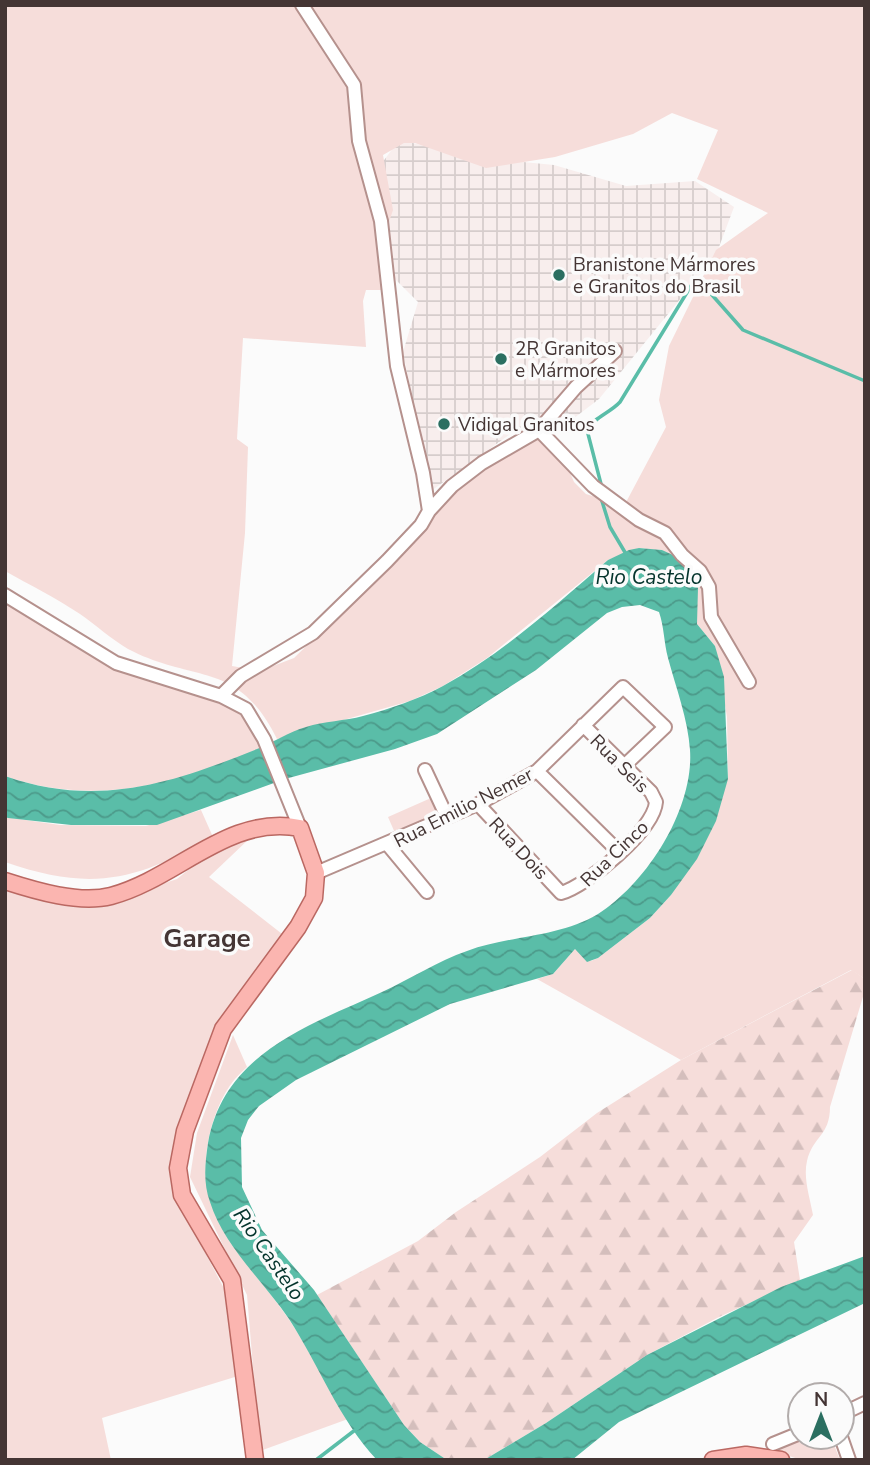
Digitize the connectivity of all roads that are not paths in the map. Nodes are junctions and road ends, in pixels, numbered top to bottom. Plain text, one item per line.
1 (302, 5) edge
2 (615, 351) dead end
3 (539, 430) junction
4 (429, 511) junction
5 (5, 594) edge
6 (749, 682) dead end
7 (221, 696) junction
8 (583, 725) junction
9 (625, 765) junction
10 (425, 770) dead end
11 (537, 771) junction
12 (656, 802) joint
13 (478, 804) junction
14 (447, 817) junction
15 (300, 828) junction
16 (388, 845) junction
17 (619, 852) junction
18 (316, 873) junction
19 (5, 881) edge
20 (427, 892) dead end
21 (561, 893) joint
22 (786, 1439) edge
23 (773, 1444) dead end
24 (747, 1457) edge
25 (255, 1460) edge
26 (713, 1460) edge
27 (781, 1460) edge

1 - 4 street
2 - 3 street
3 - 4 street
3 - 6 street
4 - 7 street
5 - 7 street
7 - 15 street
8 - 9 street, Rua Seis
8 - 9 street, Rua Emilio Nemer
8 - 11 street, Rua Emilio Nemer
9 - 12 street, Rua Seis
10 - 14 street
11 - 13 street, Rua Emilio Nemer
11 - 17 street
12 - 17 street, Rua Cinco
13 - 14 street, Rua Emilio Nemer
13 - 21 street, Rua Dois
14 - 16 street, Rua Emilio Nemer
15 - 18 main road
15 - 19 main road
16 - 18 street, Rua Emilio Nemer
16 - 20 street
17 - 21 street, Rua Cinco
18 - 25 main road
22 - 23 street
24 - 26 main road
24 - 27 main road

